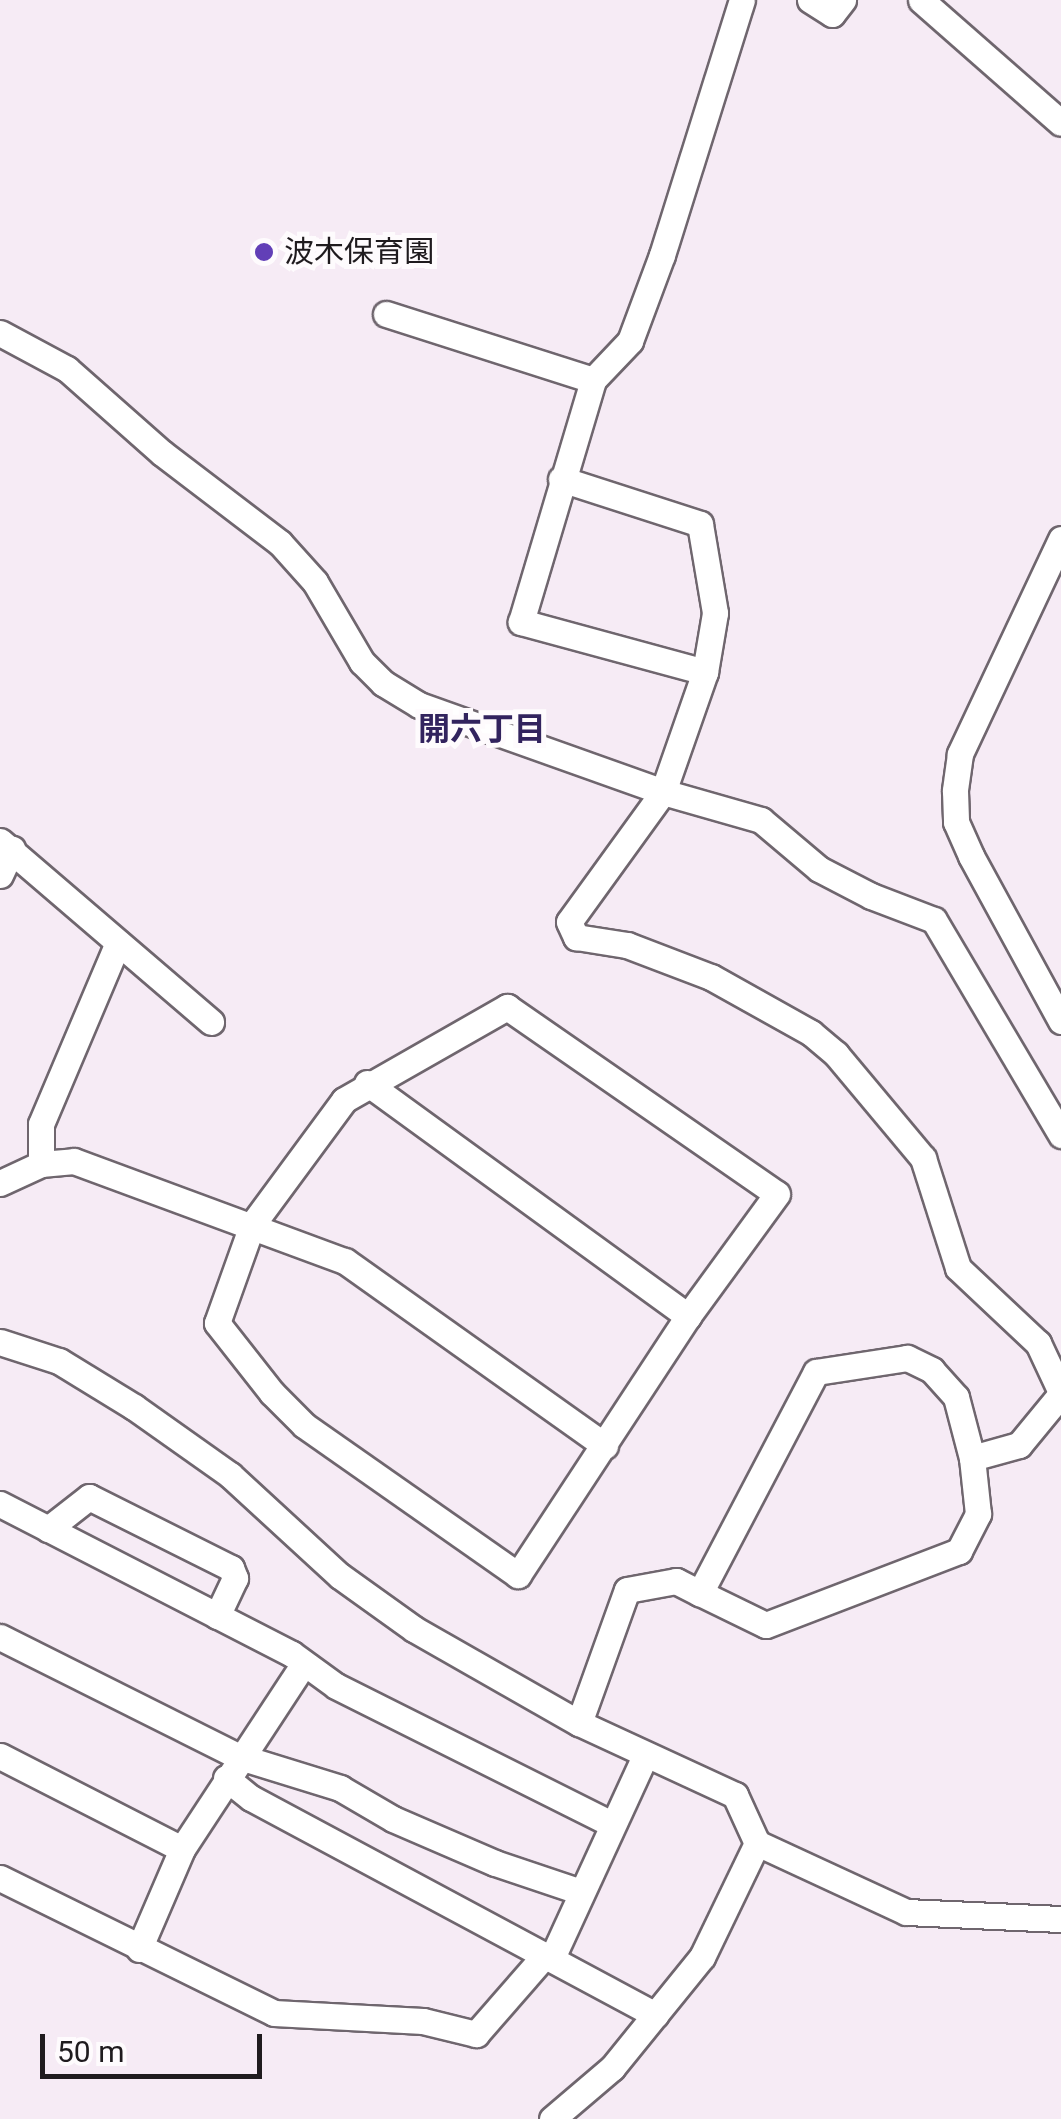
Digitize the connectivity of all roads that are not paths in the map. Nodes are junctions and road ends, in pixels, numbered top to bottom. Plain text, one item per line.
1 (742, 0) edge
2 (810, 0) edge
3 (842, 0) edge
4 (921, 0) edge
5 (1061, 122) edge
6 (386, 314) dead end
7 (0, 333) edge
8 (594, 380) junction
9 (561, 479) junction
10 (1061, 539) edge
11 (705, 672) junction
12 (663, 792) junction
13 (6, 845) edge
14 (0, 875) edge
15 (118, 942) junction
16 (1061, 1021) edge
17 (211, 1022) dead end
18 (368, 1082) junction
19 (1061, 1135) edge
20 (41, 1164) junction
21 (0, 1183) edge
22 (252, 1225) junction
23 (688, 1316) junction
24 (0, 1342) edge
25 (1061, 1393) edge
26 (605, 1446) junction
27 (972, 1458) junction
28 (0, 1504) edge
29 (48, 1529) junction
30 (700, 1593) junction
31 (217, 1616) junction
32 (0, 1636) edge
33 (302, 1666) junction
34 (579, 1723) junction
35 (0, 1756) edge
36 (645, 1756) junction
37 (233, 1767) junction
38 (611, 1824) junction
39 (757, 1843) junction
40 (182, 1849) junction
41 (0, 1878) edge
42 (581, 1892) junction
43 (1061, 1918) edge
44 (139, 1949) junction
45 (548, 1957) junction
46 (655, 2015) junction
47 (552, 2119) edge

1 - 8 street
2 - 3 street
4 - 5 street
6 - 8 street
7 - 12 street
8 - 9 street
9 - 11 street
9 - 11 street
10 - 16 street
11 - 12 street
12 - 19 street
12 - 25 street
13 - 14 street
13 - 15 street
15 - 17 street
15 - 20 street
18 - 22 street
18 - 23 street
18 - 23 street
20 - 21 street
20 - 22 street
22 - 26 street
22 - 26 street
23 - 26 street
24 - 34 street
25 - 27 street
27 - 30 street
27 - 30 street
28 - 29 street
29 - 31 street
29 - 31 street
30 - 34 street
31 - 33 street
32 - 37 street
33 - 37 street
33 - 38 street
34 - 36 street
35 - 40 street
36 - 38 street
36 - 39 street
37 - 40 street
37 - 42 street
37 - 45 street
38 - 42 street
39 - 43 street
39 - 46 street
40 - 44 street
41 - 44 street
42 - 45 street
44 - 45 street
45 - 46 street
46 - 47 street

